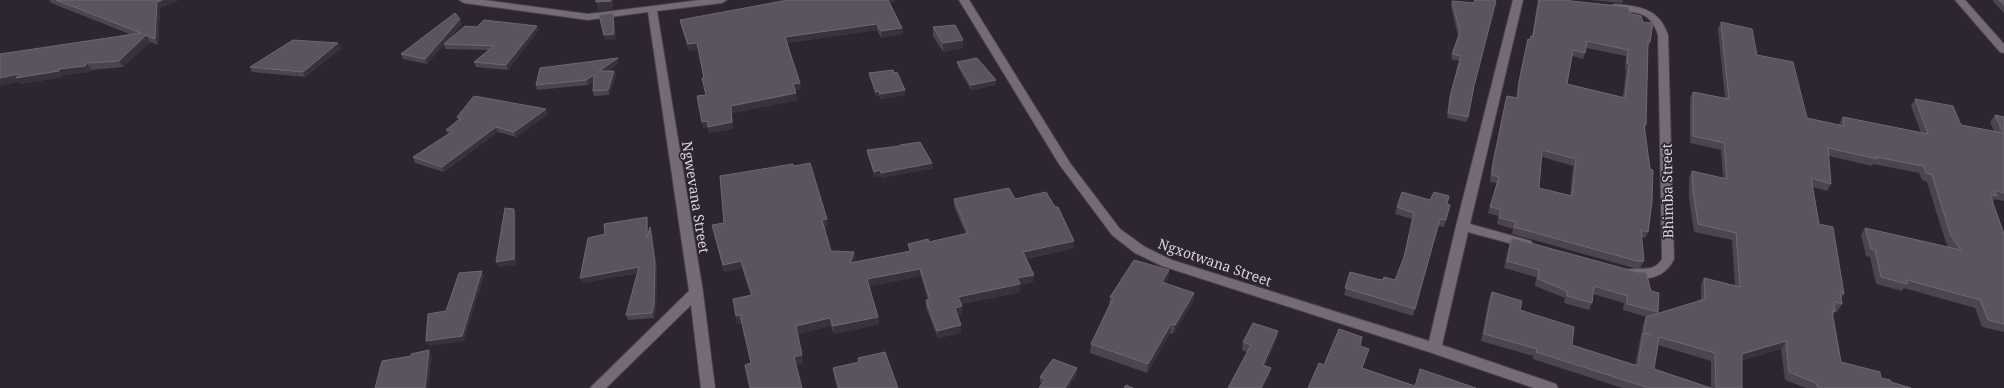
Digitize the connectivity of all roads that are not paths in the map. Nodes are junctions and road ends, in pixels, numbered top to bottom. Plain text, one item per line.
1 (464, 0) edge
2 (722, 0) edge
3 (964, 0) edge
4 (1518, 0) edge
5 (1960, 0) edge
6 (1604, 6) edge
7 (652, 10) junction
8 (2004, 50) edge
9 (1462, 226) junction
10 (1537, 247) edge
11 (1619, 270) edge
12 (696, 292) junction
13 (1434, 348) junction
14 (597, 388) edge
15 (708, 388) edge
16 (1551, 388) edge

1 - 7 street
2 - 7 street
3 - 13 street, Ngxotwana Street
4 - 9 street
5 - 8 street
6 - 11 street, Bhimba Street
7 - 12 street, Ngwevana Street
9 - 10 street
9 - 13 street
12 - 14 street
12 - 15 street, Ngwevana Street
13 - 16 street, Ngxotwana Street

